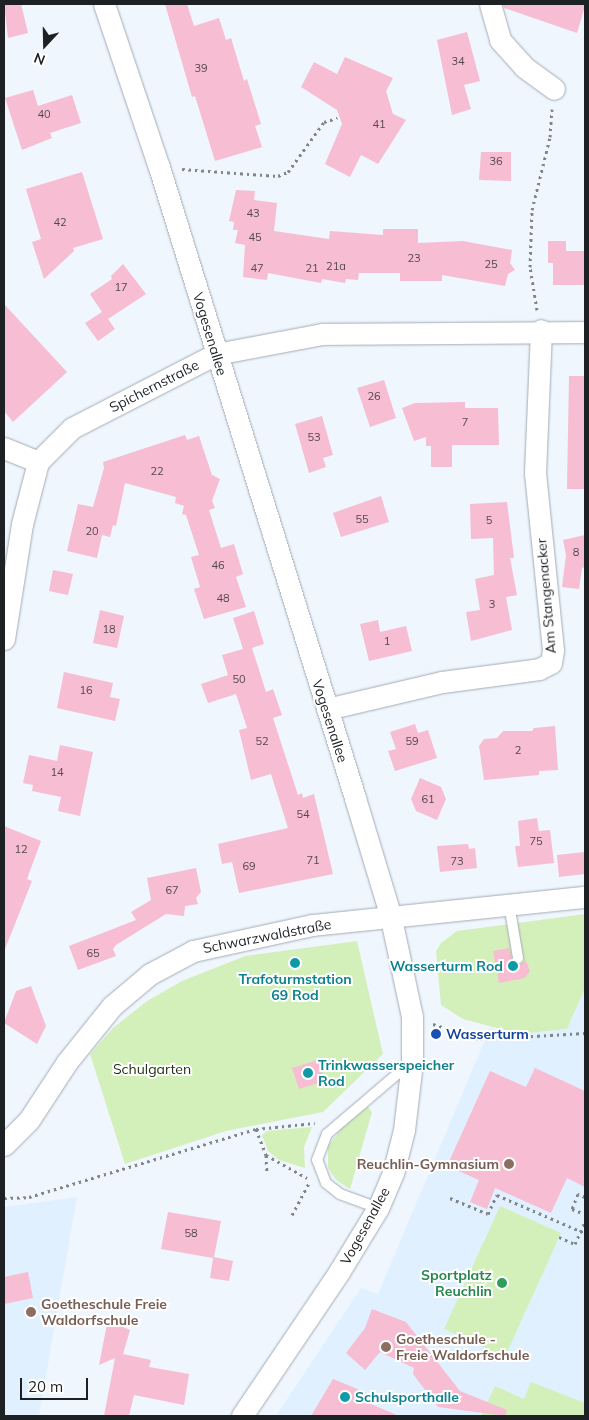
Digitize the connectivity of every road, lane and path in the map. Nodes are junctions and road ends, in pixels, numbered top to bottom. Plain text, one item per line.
1 (104, 4) edge
2 (490, 4) edge
3 (554, 89) joint
4 (337, 118) dead end
5 (159, 167) junction
6 (541, 330) junction
7 (585, 332) edge
8 (216, 354) junction
9 (4, 448) edge
10 (38, 462) junction
11 (4, 639) edge
12 (326, 709) junction
13 (585, 897) edge
14 (509, 904) junction
15 (390, 914) junction
16 (518, 958) dead end
17 (412, 1017) junction
18 (585, 1033) edge
19 (412, 1062) junction
20 (340, 1121) junction
21 (256, 1129) junction
22 (4, 1145) edge
23 (266, 1155) junction
24 (267, 1172) dead end
25 (310, 1180) junction
26 (326, 1183) junction
27 (585, 1197) edge
28 (4, 1198) edge
29 (450, 1198) dead end
30 (378, 1208) junction
31 (585, 1214) edge
32 (292, 1215) dead end
33 (585, 1222) edge
34 (583, 1232) edge
35 (559, 1237) dead end
36 (242, 1416) edge

1 - 5 street, Vogesenallee
2 - 3 street
3 - 6 path
4 - 5 path
5 - 8 street, Vogesenallee
6 - 7 street, Spichernstraße
6 - 8 street, Spichernstraße
6 - 12 street, Am Stangenacker
8 - 10 street, Spichernstraße
8 - 12 street, Vogesenallee
9 - 10 street
10 - 11 street
12 - 15 street, Vogesenallee
13 - 14 street, Schwarzwaldstraße
14 - 15 street, Schwarzwaldstraße
14 - 16 lane
15 - 17 street, Vogesenallee
15 - 22 street, Schwarzwaldstraße
17 - 18 path
17 - 19 street, Vogesenallee
19 - 20 lane
19 - 30 street, Vogesenallee
20 - 21 path
20 - 26 lane
21 - 23 path
21 - 28 path
23 - 24 path
23 - 25 path
25 - 26 path
25 - 32 path
26 - 30 lane
27 - 31 path
29 - 34 path
30 - 36 street, Vogesenallee
33 - 34 path
34 - 35 path

